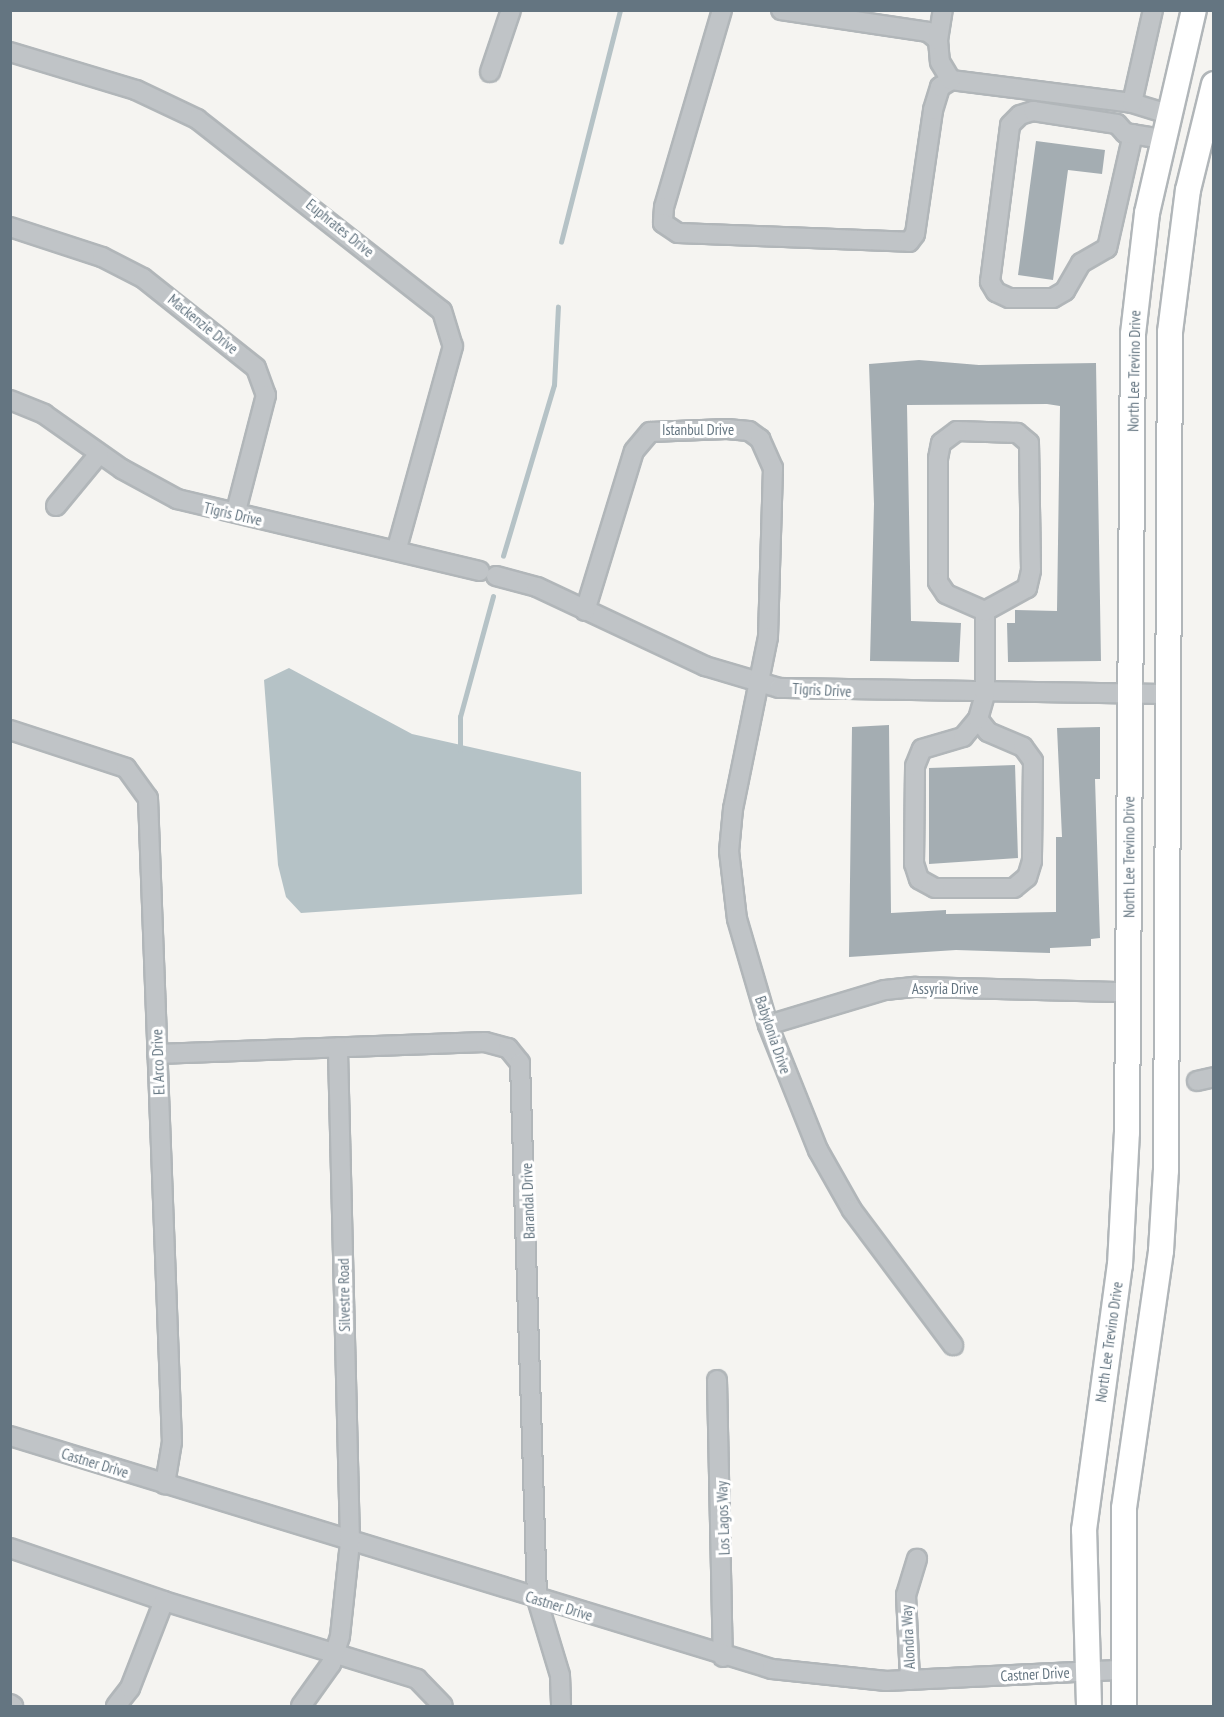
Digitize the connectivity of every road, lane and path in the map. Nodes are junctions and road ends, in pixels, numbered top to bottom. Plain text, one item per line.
1 (512, 10) edge
2 (722, 10) edge
3 (781, 10) edge
4 (943, 10) edge
5 (1152, 10) edge
6 (1194, 10) edge
7 (938, 40) junction
8 (10, 52) edge
9 (490, 72) dead end
10 (951, 80) junction
11 (1214, 84) edge
12 (1132, 104) junction
13 (1168, 114) junction
14 (1133, 134) junction
15 (1162, 139) junction
16 (10, 226) edge
17 (10, 400) edge
18 (99, 454) junction
19 (56, 506) dead end
20 (236, 511) junction
21 (397, 548) junction
22 (585, 611) junction
23 (985, 611) junction
24 (761, 683) junction
25 (985, 694) junction
26 (1169, 694) junction
27 (1130, 696) junction
28 (978, 718) junction
29 (10, 730) edge
30 (1128, 992) junction
31 (768, 1025) junction
32 (339, 1047) junction
33 (157, 1054) junction
34 (953, 1345) dead end
35 (717, 1380) dead end
36 (10, 1436) edge
37 (165, 1484) junction
38 (350, 1542) junction
39 (10, 1548) edge
40 (917, 1559) dead end
41 (537, 1599) junction
42 (164, 1601) junction
43 (335, 1652) junction
44 (723, 1657) junction
45 (1123, 1670) junction
46 (1088, 1671) junction
47 (910, 1680) junction
48 (116, 1707) edge
49 (301, 1707) edge
50 (443, 1707) edge
51 (561, 1707) edge
52 (1089, 1707) edge
53 (1124, 1707) edge

1 - 9 street
2 - 10 street
3 - 7 street
4 - 7 street
5 - 12 street
6 - 13 main road, North Lee Trevino Drive
7 - 10 street
8 - 21 street, Euphrates Drive
10 - 12 street
11 - 26 main road
12 - 13 street
13 - 15 main road, North Lee Trevino Drive
14 - 14 street
14 - 15 street
15 - 27 main road, North Lee Trevino Drive
16 - 20 street, Mackenzie Drive
17 - 18 street, Tigris Drive
18 - 19 street
18 - 20 street, Tigris Drive
20 - 21 street, Tigris Drive
21 - 22 street, Tigris Drive
22 - 24 street, Tigris Drive
22 - 24 street, Istanbul Drive
23 - 23 street
23 - 25 street
24 - 25 street, Tigris Drive
24 - 31 street, Babylonia Drive
25 - 27 street, Tigris Drive
25 - 28 street
26 - 27 street, Tigris Drive
26 - 45 main road
27 - 30 main road, North Lee Trevino Drive
28 - 28 street
29 - 33 street, El Arco Drive
30 - 31 street, Assyria Drive
30 - 46 main road, North Lee Trevino Drive
31 - 34 street, Babylonia Drive
32 - 33 street, Barandal Drive
32 - 38 street, Silvestre Road
32 - 41 street, Barandal Drive
33 - 37 street, El Arco Drive
35 - 44 street, Los Lagos Way
36 - 37 street, Castner Drive
37 - 38 street, Castner Drive
38 - 41 street, Castner Drive
38 - 43 street, Silvestre Road
39 - 42 street
40 - 47 street, Alondra Way
41 - 44 street, Castner Drive
41 - 51 street, Barandal Drive
42 - 43 street
42 - 48 street
43 - 49 street
43 - 50 street
44 - 47 street, Castner Drive
45 - 46 street, Castner Drive
45 - 53 main road
46 - 47 street, Castner Drive
46 - 52 main road, North Lee Trevino Drive

